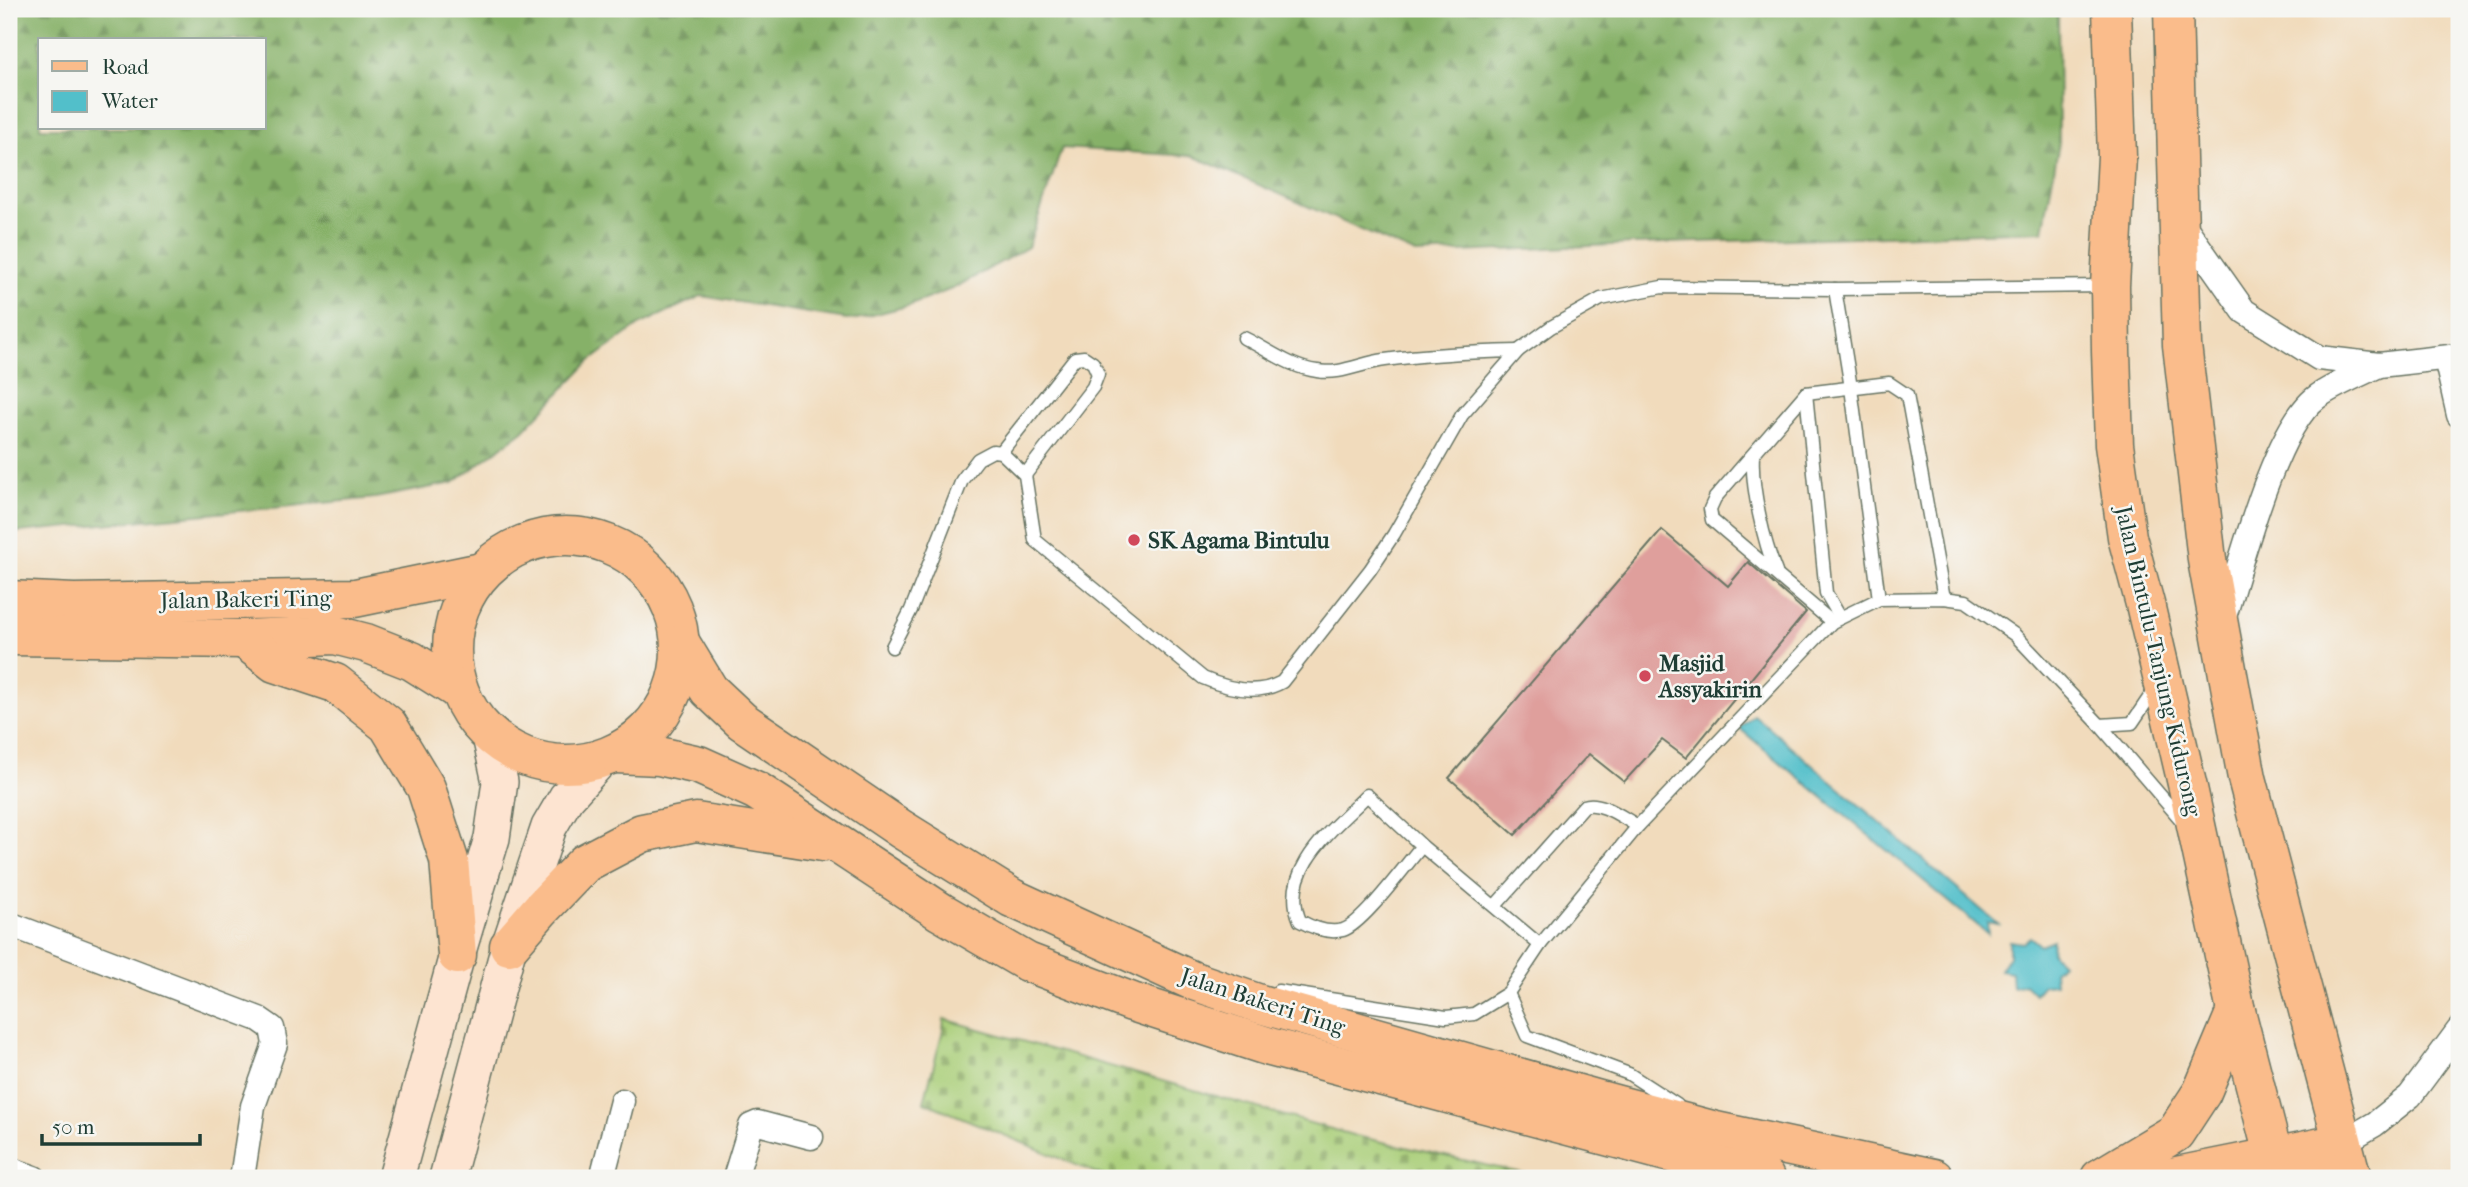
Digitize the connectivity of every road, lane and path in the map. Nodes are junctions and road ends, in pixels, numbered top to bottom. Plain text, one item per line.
1 (2112, 9) edge
2 (2174, 9) edge
3 (2179, 219) junction
4 (2110, 286) junction
5 (1835, 289) junction
6 (1244, 338) dead end
7 (1518, 351) junction
8 (2453, 357) edge
9 (2379, 365) junction
10 (1851, 388) junction
11 (1806, 393) junction
12 (2459, 415) edge
13 (1001, 452) junction
14 (1753, 456) junction
15 (1025, 475) junction
16 (481, 572) junction
17 (1779, 576) junction
18 (1944, 598) junction
19 (1879, 599) junction
20 (9, 600) edge
21 (1836, 619) junction
22 (2220, 631) junction
23 (9, 636) edge
24 (244, 639) junction
25 (681, 644) junction
26 (892, 647) dead end
27 (2162, 679) junction
28 (458, 690) junction
29 (2100, 725) junction
30 (490, 736) junction
31 (608, 757) junction
32 (1638, 826) junction
33 (2199, 838) junction
34 (839, 845) junction
35 (1422, 846) junction
36 (1495, 906) junction
37 (9, 924) edge
38 (1540, 945) junction
39 (509, 946) junction
40 (457, 955) junction
41 (1191, 980) junction
42 (1508, 993) junction
43 (2236, 1011) junction
44 (2459, 1030) edge
45 (622, 1101) dead end
46 (1716, 1131) junction
47 (811, 1137) dead end
48 (2348, 1164) edge
49 (2277, 1168) edge
50 (9, 1169) edge
51 (1756, 1177) edge
52 (34, 1178) edge
53 (242, 1178) edge
54 (396, 1178) edge
55 (447, 1178) edge
56 (602, 1178) edge
57 (734, 1178) edge
58 (1934, 1178) edge
59 (2100, 1178) edge
60 (2167, 1178) edge
61 (2311, 1178) edge

1 - 4 main road, Jalan Bintulu-Tanjung Kidurong
2 - 3 main road
3 - 9 street
3 - 22 main road
4 - 5 lane
4 - 27 main road, Jalan Bintulu-Tanjung Kidurong
5 - 7 lane
5 - 10 lane
6 - 7 lane
7 - 15 lane
8 - 9 street
8 - 12 street
9 - 22 street
10 - 11 lane
10 - 18 lane
10 - 19 lane
11 - 14 lane
11 - 21 lane
13 - 15 lane
13 - 15 lane
13 - 26 lane
14 - 17 lane
14 - 17 lane
16 - 20 main road, Jalan Bakeri Ting
16 - 25 main road
16 - 28 main road
17 - 21 lane
18 - 19 lane
18 - 29 lane
19 - 21 lane
21 - 32 lane
22 - 48 main road
23 - 24 main road, Jalan Bakeri Ting
24 - 28 main road, Jalan Bakeri Ting
24 - 40 main road
25 - 31 main road
25 - 41 main road, Jalan Bakeri Ting
27 - 29 lane
27 - 33 main road, Jalan Bintulu-Tanjung Kidurong
28 - 30 main road
29 - 33 lane
30 - 31 main road
30 - 40 main road
31 - 34 main road, Jalan Bakeri Ting
31 - 39 main road
32 - 36 lane
32 - 38 lane
33 - 43 main road, Jalan Bintulu-Tanjung Kidurong
34 - 39 main road
34 - 51 main road, Jalan Bakeri Ting
35 - 35 lane
35 - 36 lane
36 - 38 lane
37 - 53 street
38 - 42 lane
39 - 55 main road
40 - 54 main road
41 - 42 lane
41 - 46 main road, Jalan Bakeri Ting
42 - 46 lane
43 - 49 main road, Jalan Bintulu-Tanjung Kidurong
43 - 59 main road
44 - 48 street
45 - 56 street
46 - 58 main road, Jalan Bakeri Ting
47 - 57 street
48 - 49 main road
48 - 61 main road
49 - 60 main road
50 - 52 street

